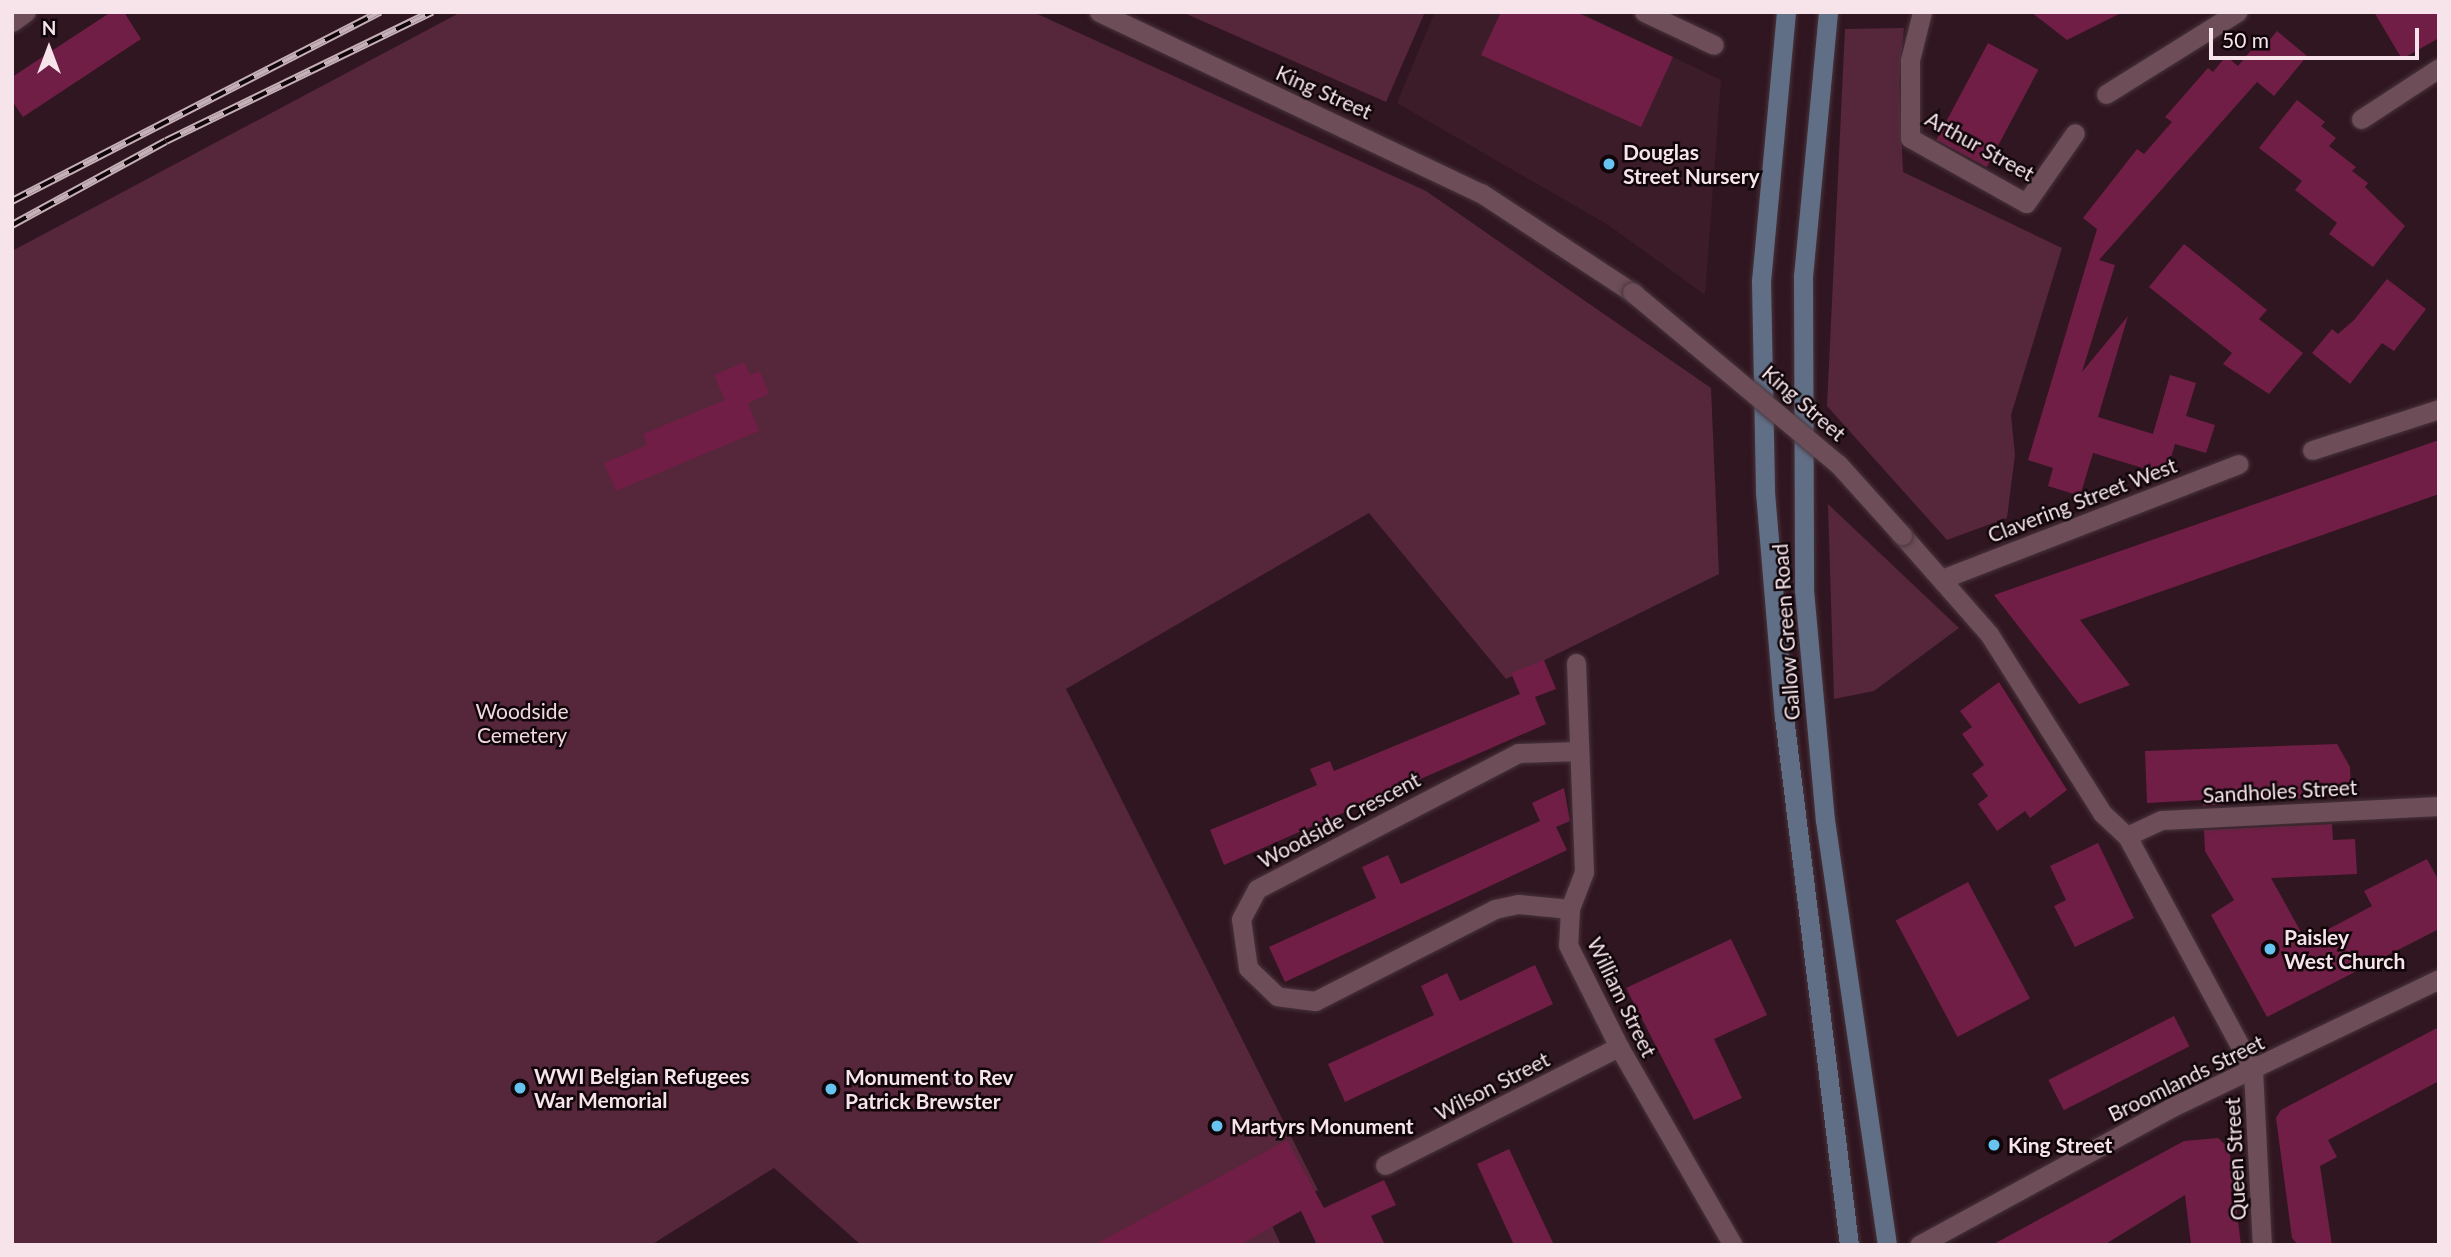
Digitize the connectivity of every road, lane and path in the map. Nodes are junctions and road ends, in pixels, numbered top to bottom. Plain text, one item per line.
1 (26, 12) edge
2 (1099, 12) edge
3 (1644, 12) edge
4 (1786, 12) edge
5 (1828, 12) edge
6 (1922, 12) edge
7 (2237, 12) edge
8 (12, 22) edge
9 (1714, 45) dead end
10 (2439, 68) edge
11 (2106, 94) dead end
12 (2361, 119) dead end
13 (2075, 133) dead end
14 (2439, 409) edge
15 (2312, 450) dead end
16 (2238, 464) dead end
17 (1942, 579) junction
18 (1576, 663) dead end
19 (1579, 751) junction
20 (2439, 806) edge
21 (2127, 836) junction
22 (1570, 909) junction
23 (2439, 979) edge
24 (1619, 1047) junction
25 (2253, 1070) junction
26 (1385, 1165) dead end
27 (1733, 1245) edge
28 (1849, 1245) edge
29 (1886, 1245) edge
30 (1919, 1245) edge
31 (2262, 1245) edge

1 - 8 street
2 - 17 street, King Street, bridge
3 - 9 street
4 - 28 main road, Gallow Green Road
5 - 29 main road, Gallow Green Road
6 - 13 street, Arthur Street
7 - 11 street
10 - 12 street
14 - 15 street
16 - 17 street, Clavering Street West
17 - 21 street, King Street
18 - 19 street, William Street
19 - 22 street, William Street
19 - 22 street, Woodside Crescent
20 - 21 street, Sandholes Street
21 - 25 street, King Street
22 - 24 street, William Street
23 - 25 street, Broomlands Street
24 - 26 street, Wilson Street
24 - 27 street, William Street
25 - 30 street, Broomlands Street
25 - 31 street, Queen Street

